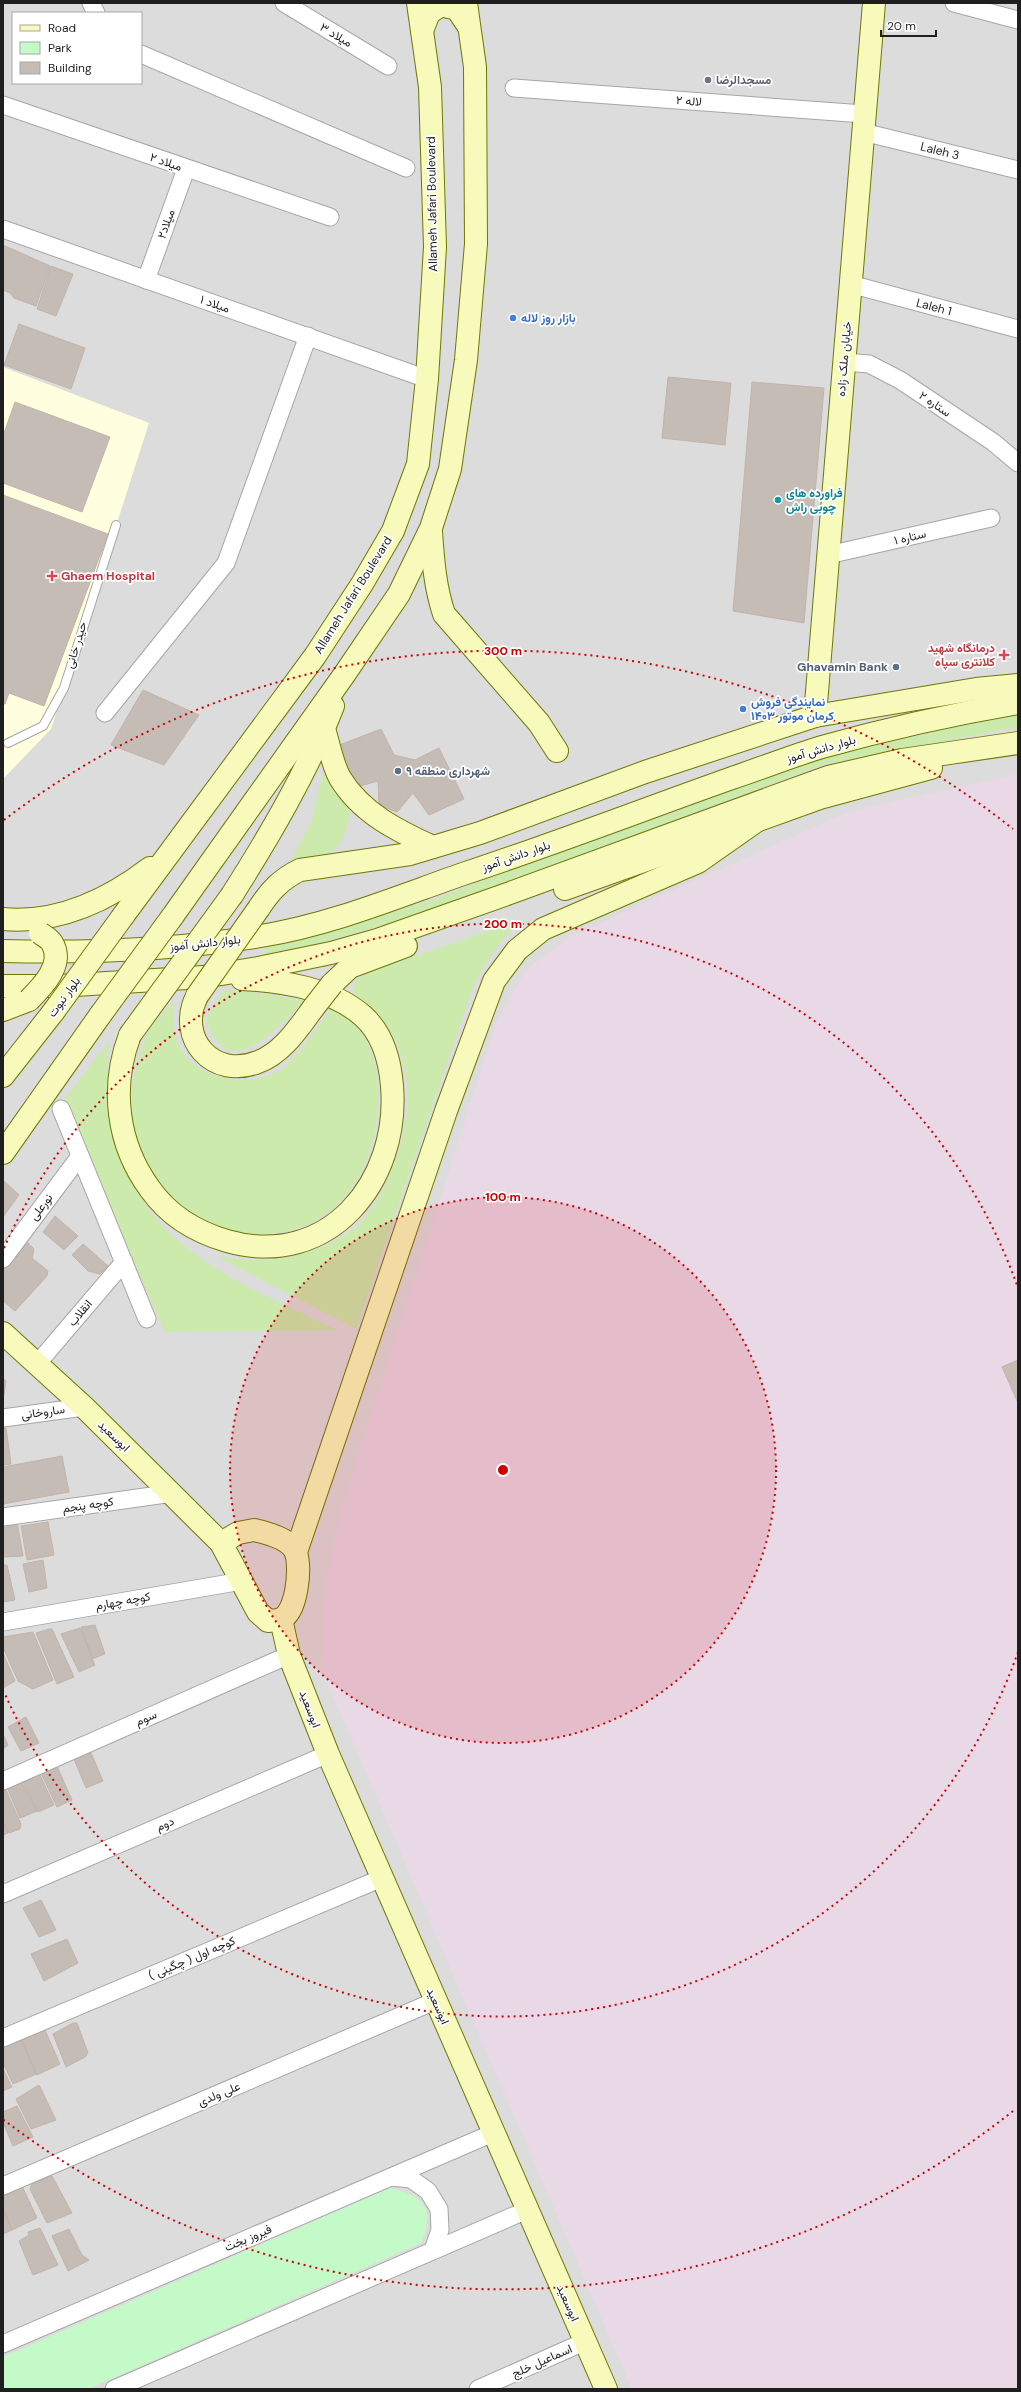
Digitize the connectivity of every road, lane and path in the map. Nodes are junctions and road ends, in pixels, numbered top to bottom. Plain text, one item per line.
1 (91, 3) edge
2 (284, 3) edge
3 (418, 3) edge
4 (466, 3) edge
5 (874, 3) edge
6 (954, 3) edge
7 (96, 12) edge
8 (1018, 20) edge
9 (470, 27) junction
10 (422, 31) junction
11 (142, 54) edge
12 (388, 66) dead end
13 (514, 88) dead end
14 (3, 105) edge
15 (864, 123) junction
16 (406, 168) dead end
17 (186, 169) junction
18 (1018, 170) edge
19 (330, 217) dead end
20 (3, 229) edge
21 (146, 280) junction
22 (850, 284) junction
23 (1018, 329) edge
24 (308, 336) junction
25 (844, 362) junction
26 (427, 380) junction
27 (1018, 463) edge
28 (991, 518) dead end
29 (116, 524) dead end
30 (430, 528) junction
31 (828, 555) junction
32 (344, 675) junction
33 (1018, 685) edge
34 (1018, 703) edge
35 (106, 713) dead end
36 (815, 716) junction
37 (324, 729) junction
38 (8, 742) dead end
39 (1018, 743) edge
40 (557, 751) dead end
41 (755, 822) junction
42 (433, 847) junction
43 (164, 857) junction
44 (123, 916) joint
45 (7, 920) edge
46 (3, 951) edge
47 (3, 986) edge
48 (200, 986) junction
49 (3, 1010) edge
50 (3, 1076) edge
51 (61, 1109) dead end
52 (3, 1153) edge
53 (80, 1156) junction
54 (3, 1259) edge
55 (124, 1262) junction
56 (147, 1319) dead end
57 (3, 1333) edge
58 (37, 1364) junction
59 (84, 1406) junction
60 (3, 1418) edge
61 (173, 1493) junction
62 (3, 1517) edge
63 (221, 1543) junction
64 (296, 1552) junction
65 (242, 1581) junction
66 (281, 1619) junction
67 (3, 1622) edge
68 (289, 1655) junction
69 (328, 1754) junction
70 (3, 1781) edge
71 (382, 1878) junction
72 (3, 1894) edge
73 (435, 2001) junction
74 (3, 2038) edge
75 (493, 2133) junction
76 (391, 2176) junction
77 (3, 2186) edge
78 (527, 2210) junction
79 (433, 2250) junction
80 (584, 2342) junction
81 (3, 2344) edge
82 (605, 2388) edge
83 (114, 2389) edge
84 (478, 2389) edge

1 - 7 street
2 - 12 street, میلاد ۳
3 - 10 main road, Allameh Jafari Boulevard
4 - 9 main road
5 - 15 main road, خیابان ملک زاده
6 - 8 street
9 - 10 main road
9 - 30 main road
10 - 26 main road, Allameh Jafari Boulevard
11 - 16 street
13 - 15 street, لاله ۲
14 - 17 street, میلاد ۲
15 - 18 street, Laleh 3
15 - 22 main road, خیابان ملک زاده
17 - 19 street, میلاد ۲
17 - 21 street, میلاد۲
20 - 21 street, میلاد ۱
21 - 24 street, میلاد ۱
22 - 23 street, Laleh 1
22 - 25 main road, خیابان ملک زاده
24 - 26 street, میلاد ۱
24 - 35 street
25 - 27 street, ستاره ۲
25 - 31 main road, خیابان ملک زاده
26 - 43 main road, Allameh Jafari Boulevard
28 - 31 street, ستاره ۱
29 - 38 lane, حیدر خانی
30 - 32 main road
30 - 40 main road
31 - 36 main road, خیابان ملک زاده
32 - 37 main road
32 - 52 main road, bridge
33 - 36 main road
34 - 46 main road, بلوار دانش آموز
36 - 42 main road
37 - 42 main road
37 - 48 main road, bridge
39 - 41 main road
39 - 48 main road
41 - 48 main road, bridge
41 - 64 main road
42 - 48 main road, bridge
43 - 44 main road, Allameh Jafari Boulevard
43 - 45 main road
44 - 50 main road, بلوار نبوت, bridge
45 - 49 main road, bridge
47 - 48 main road
51 - 53 street
53 - 54 street, نورعلی
53 - 55 street
55 - 56 street
55 - 58 street, انقلاب
57 - 58 main road, ابوسعید
58 - 59 main road, ابوسعید
59 - 60 street, ساروخانی
59 - 61 main road, ابوسعید
61 - 62 street, کوچه پنجم
61 - 63 main road, ابوسعید
63 - 64 main road
63 - 65 main road, ابوسعید
64 - 66 main road
65 - 66 main road, ابوسعید
65 - 67 street, کوچه چهارم
66 - 68 main road, ابوسعید
68 - 69 main road, ابوسعید
68 - 70 street, سوم
69 - 71 main road, ابوسعید
69 - 72 street, دوم
71 - 73 main road, ابوسعید
71 - 74 street, کوچه اول ( چگینی )
73 - 75 main road, ابوسعید
73 - 77 street, علی ولدی
75 - 76 street, فیروز بخت
75 - 78 main road, ابوسعید
76 - 79 street
76 - 81 street, فیروز بخت
78 - 79 street
78 - 80 main road, ابوسعید
79 - 83 street
80 - 82 main road, ابوسعید
80 - 84 street, اسماعیل خلج

